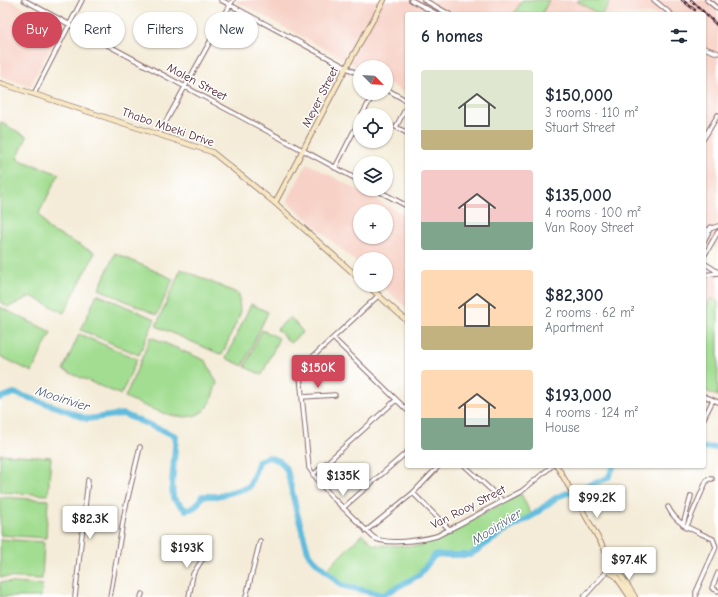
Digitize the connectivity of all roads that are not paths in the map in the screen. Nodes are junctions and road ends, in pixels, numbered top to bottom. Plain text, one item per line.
1 (24, 0) edge
2 (82, 0) edge
3 (221, 0) edge
4 (233, 0) edge
5 (384, 0) edge
6 (411, 0) edge
7 (424, 0) edge
8 (654, 0) edge
9 (707, 0) edge
10 (230, 5) junction
11 (718, 9) edge
12 (432, 12) edge
13 (445, 12) edge
14 (668, 12) edge
15 (69, 24) junction
16 (706, 49) edge
17 (718, 53) edge
18 (346, 68) junction
19 (353, 72) edge
20 (0, 83) edge
21 (186, 87) junction
22 (34, 94) junction
23 (393, 94) edge
24 (405, 100) edge
25 (405, 110) edge
26 (718, 115) edge
27 (405, 132) edge
28 (353, 133) edge
29 (159, 134) junction
30 (706, 135) edge
31 (303, 150) junction
32 (335, 168) junction
33 (353, 177) edge
34 (388, 196) edge
35 (275, 203) junction
36 (405, 205) edge
37 (718, 226) edge
38 (711, 227) junction
39 (706, 230) edge
40 (718, 232) edge
41 (706, 237) edge
42 (706, 253) edge
43 (706, 264) edge
44 (353, 273) edge
45 (718, 273) edge
46 (706, 275) edge
47 (375, 292) edge
48 (379, 295) junction
49 (405, 318) edge
50 (334, 339) junction
51 (335, 395) dead end
52 (302, 397) junction
53 (706, 397) edge
54 (396, 400) junction
55 (714, 400) junction
56 (718, 402) edge
57 (405, 408) edge
58 (706, 414) edge
59 (140, 447) dead end
60 (405, 454) edge
61 (437, 468) edge
62 (467, 468) edge
63 (550, 468) edge
64 (559, 468) edge
65 (313, 474) junction
66 (712, 479) dead end
67 (88, 480) dead end
68 (413, 493) junction
69 (691, 496) dead end
70 (503, 501) junction
71 (668, 507) dead end
72 (343, 508) junction
73 (685, 526) junction
74 (450, 530) junction
75 (366, 531) junction
76 (260, 541) dead end
77 (209, 549) dead end
78 (611, 566) junction
79 (718, 572) edge
80 (615, 573) junction
81 (601, 579) junction
82 (716, 590) edge
83 (75, 597) edge
84 (110, 597) edge
85 (189, 597) edge
86 (246, 597) edge
87 (584, 597) edge
88 (630, 597) edge
89 (635, 597) edge
90 (696, 597) edge

1 - 15 street, Molen Street
2 - 15 street
3 - 10 street
4 - 10 street
5 - 18 main road, Meyer Street
6 - 12 street
7 - 13 street
8 - 14 street
9 - 11 street
10 - 18 street
10 - 21 street
15 - 21 street, Molen Street
15 - 22 street
16 - 17 street
18 - 19 street
18 - 31 main road, Meyer Street
20 - 22 main road, Thabo Mbeki Drive
21 - 29 street
21 - 31 street, Molen Street
22 - 29 main road, Thabo Mbeki Drive
23 - 24 street
25 - 27 street
26 - 30 street
28 - 32 street
29 - 35 main road, Thabo Mbeki Drive
31 - 32 street, Molen Street
31 - 35 main road, Meyer Street
32 - 33 street, Molen Street
34 - 36 street
35 - 44 main road, Thabo Mbeki Drive
37 - 38 street
38 - 39 street
38 - 41 street
40 - 42 street
43 - 45 street
45 - 46 street
47 - 48 main road
48 - 49 main road
48 - 50 street, Van Rooy Street
50 - 52 street, Van Rooy Street
50 - 54 street
51 - 52 street
52 - 65 street, Van Rooy Street
53 - 55 street
54 - 57 street
54 - 65 street
55 - 56 street
55 - 58 street
59 - 84 street
60 - 72 street
61 - 68 street
62 - 70 street
63 - 70 street, Van Rooy Street
64 - 78 main road
65 - 72 street, Van Rooy Street
66 - 73 street
67 - 83 street
68 - 74 street
68 - 75 street
69 - 73 street
70 - 74 street, Van Rooy Street
71 - 73 street
72 - 75 street, Van Rooy Street
73 - 90 street
74 - 75 street, Van Rooy Street
76 - 86 street
77 - 85 street
78 - 80 main road
78 - 80 main road
78 - 81 street
79 - 82 street
80 - 81 street
80 - 88 main road
80 - 89 main road
81 - 87 street

